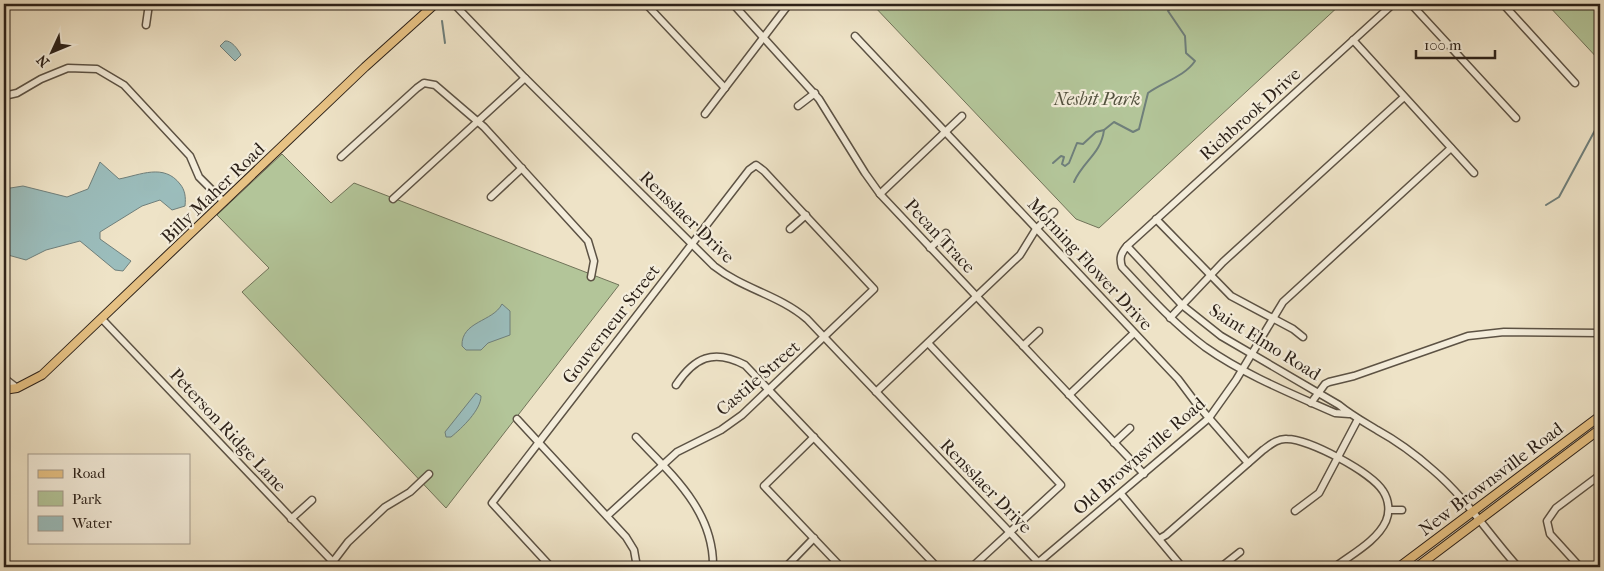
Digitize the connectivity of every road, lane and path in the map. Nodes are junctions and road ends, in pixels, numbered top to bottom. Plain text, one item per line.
1 (149, 4) edge
2 (435, 4) edge
3 (454, 4) edge
4 (646, 4) edge
5 (733, 4) edge
6 (789, 4) edge
7 (1393, 4) edge
8 (1411, 4) edge
9 (1503, 4) edge
10 (146, 25) dead end
11 (855, 36) dead end
12 (764, 37) junction
13 (1353, 40) junction
14 (525, 78) junction
15 (1575, 83) dead end
16 (725, 88) junction
17 (814, 93) junction
18 (4, 96) edge
19 (1404, 97) junction
20 (798, 106) dead end
21 (705, 114) dead end
22 (962, 116) dead end
23 (1516, 118) dead end
24 (478, 120) junction
25 (945, 132) junction
26 (1451, 148) junction
27 (341, 157) dead end
28 (522, 168) junction
29 (1474, 173) dead end
30 (880, 194) junction
31 (491, 197) dead end
32 (392, 199) dead end
33 (224, 202) junction
34 (1054, 212) dead end
35 (806, 214) junction
36 (1156, 219) junction
37 (790, 229) dead end
38 (1036, 229) junction
39 (946, 233) dead end
40 (693, 244) junction
41 (1127, 246) junction
42 (930, 248) junction
43 (1210, 275) junction
44 (591, 277) dead end
45 (976, 296) junction
46 (1182, 305) junction
47 (1170, 318) junction
48 (1272, 318) junction
49 (102, 319) junction
50 (1038, 331) dead end
51 (1134, 333) junction
52 (1600, 333) edge
53 (1304, 337) dead end
54 (825, 338) junction
55 (928, 344) junction
56 (1023, 346) junction
57 (1251, 355) junction
58 (1241, 370) junction
59 (4, 378) edge
60 (676, 385) dead end
61 (18, 388) junction
62 (4, 390) edge
63 (770, 390) junction
64 (876, 392) junction
65 (1318, 392) junction
66 (1069, 395) junction
67 (1311, 403) junction
68 (1349, 414) junction
69 (1600, 416) edge
70 (1209, 418) junction
71 (517, 419) dead end
72 (1358, 419) junction
73 (1130, 428) dead end
74 (1600, 429) edge
75 (636, 437) dead end
76 (814, 437) junction
77 (539, 443) junction
78 (1114, 443) junction
79 (1338, 457) junction
80 (1248, 463) junction
81 (662, 465) junction
82 (429, 474) dead end
83 (1144, 474) junction
84 (1600, 475) edge
85 (1120, 494) junction
86 (312, 500) dead end
87 (1389, 510) junction
88 (1402, 510) dead end
89 (1296, 512) dead end
90 (1472, 512) junction
91 (607, 516) junction
92 (292, 519) junction
93 (1477, 521) junction
94 (1009, 532) junction
95 (814, 538) junction
96 (1159, 539) junction
97 (1240, 552) dead end
98 (331, 564) edge
99 (1035, 565) edge
100 (551, 567) edge
101 (638, 567) edge
102 (713, 567) edge
103 (786, 567) edge
104 (841, 567) edge
105 (937, 567) edge
106 (972, 567) edge
107 (1182, 567) edge
108 (1221, 567) edge
109 (1335, 567) edge
110 (1400, 567) edge
111 (1417, 567) edge
112 (1518, 567) edge
113 (1580, 567) edge

1 - 10 street
2 - 33 main road, Billy Maher Road
3 - 14 street, Rensslaer Drive
4 - 16 street
5 - 12 street, Pecan Trace
6 - 12 street
7 - 13 street, Richbrook Drive
8 - 23 street
9 - 15 street
11 - 25 street, Morning Flower Drive
12 - 16 street
12 - 17 street, Pecan Trace
13 - 19 street
13 - 36 street, Richbrook Drive
14 - 24 street
14 - 40 street, Rensslaer Drive
16 - 21 street
17 - 20 street
17 - 30 street, Pecan Trace
18 - 33 street
19 - 26 street
19 - 43 street
22 - 25 street
24 - 27 street
24 - 28 street
24 - 32 street
25 - 30 street
25 - 38 street, Morning Flower Drive
26 - 29 street
26 - 48 street, Old Brownsville Road
28 - 31 street
28 - 44 street
30 - 42 street, Pecan Trace
33 - 49 main road, Billy Maher Road
34 - 38 street
35 - 37 street
35 - 40 street, Gouverneur Street
35 - 54 street, Castile Street
36 - 41 street, Richbrook Drive
36 - 43 street
38 - 45 street
38 - 51 street, Morning Flower Drive
39 - 42 street
40 - 54 street, Rensslaer Drive
40 - 77 street, Gouverneur Street
41 - 46 street, Saint Elmo Road
41 - 47 street, Saint Elmo Road
42 - 45 street, Pecan Trace
43 - 46 street
43 - 48 street
45 - 55 street
45 - 56 street, Pecan Trace
46 - 47 street
46 - 57 street, Saint Elmo Road
47 - 58 street, Saint Elmo Road
48 - 53 street
48 - 57 street, Old Brownsville Road
49 - 61 main road, Billy Maher Road
49 - 92 street, Peterson Ridge Lane
50 - 56 street
51 - 66 street
51 - 70 street, Morning Flower Drive
52 - 65 street
54 - 63 street, Castile Street
54 - 64 street, Rensslaer Drive
55 - 64 street
55 - 94 street
56 - 66 street, Pecan Trace
57 - 58 street, Old Brownsville Road
57 - 65 street, Saint Elmo Road
58 - 67 street, Saint Elmo Road
58 - 70 street, Old Brownsville Road
59 - 61 street
60 - 63 street
61 - 62 main road, Billy Maher Road
63 - 76 street
63 - 81 street, Castile Street
64 - 94 street, Rensslaer Drive
65 - 67 street
65 - 68 street, Saint Elmo Road
66 - 78 street, Pecan Trace
67 - 68 street, Saint Elmo Road
68 - 72 street, Saint Elmo Road
69 - 90 main road, New Brownsville Road
70 - 80 street, Morning Flower Drive
70 - 83 street, Old Brownsville Road
71 - 77 street
72 - 79 street
72 - 90 street, Saint Elmo Road
73 - 78 street
74 - 93 main road, New Brownsville Road
75 - 81 street
76 - 95 street
76 - 105 street
77 - 91 street
77 - 100 street, Gouverneur Street
78 - 83 street, Pecan Trace
79 - 80 street
79 - 87 street
79 - 89 street
80 - 96 street
81 - 91 street, Castile Street
81 - 102 street
82 - 98 street
83 - 85 street, Old Brownsville Road
84 - 113 street
85 - 96 street
85 - 99 street, Old Brownsville Road
86 - 92 street
87 - 88 street
87 - 109 street
90 - 93 street, Saint Elmo Road
90 - 110 main road, New Brownsville Road
91 - 101 street
92 - 98 street, Peterson Ridge Lane
93 - 111 main road, New Brownsville Road
93 - 112 street, Saint Elmo Road
94 - 99 street, Rensslaer Drive
94 - 106 street
95 - 103 street
95 - 104 street
96 - 107 street
97 - 108 street

